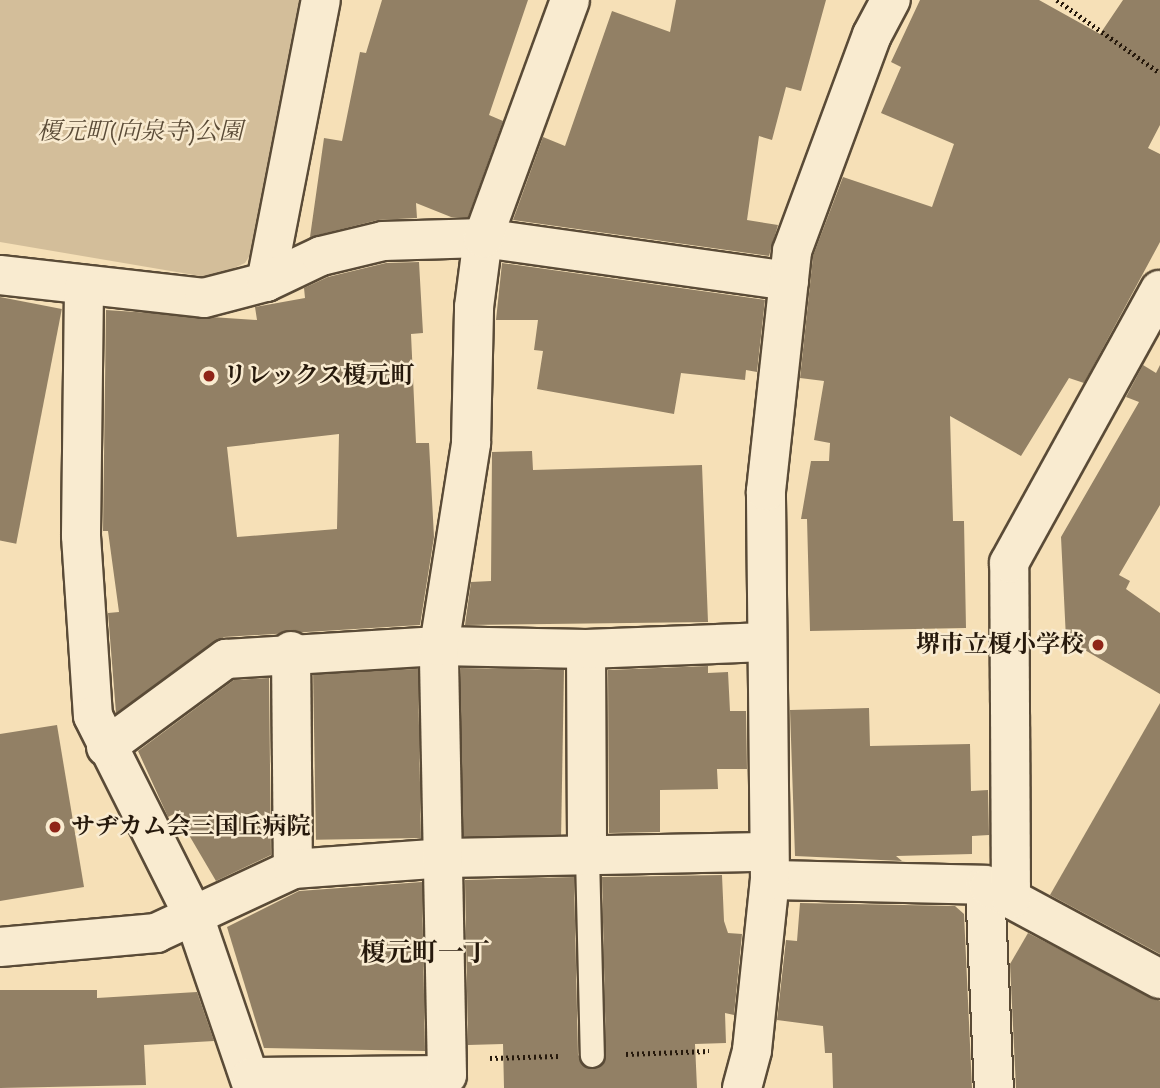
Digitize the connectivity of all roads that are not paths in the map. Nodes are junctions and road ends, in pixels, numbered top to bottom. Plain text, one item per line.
1 (321, 0) edge
2 (570, 0) edge
3 (891, 0) edge
4 (483, 238) junction
5 (0, 275) edge
6 (789, 281) junction
7 (266, 282) junction
8 (84, 288) junction
9 (1160, 290) edge
10 (766, 642) junction
11 (439, 646) junction
12 (586, 649) junction
13 (291, 652) junction
14 (106, 747) junction
15 (587, 856) junction
16 (446, 858) junction
17 (768, 866) junction
18 (293, 869) junction
19 (998, 892) junction
20 (195, 919) junction
21 (0, 947) edge
22 (1160, 979) edge
23 (592, 1055) dead end
24 (252, 1082) edge
25 (742, 1088) edge
26 (994, 1088) edge

1 - 7 street
2 - 4 street
3 - 6 street
4 - 6 street
4 - 7 street
4 - 11 street
5 - 8 street
6 - 10 street
7 - 8 street
8 - 14 street
9 - 19 street
10 - 12 street
10 - 17 street
11 - 12 street
11 - 13 street
11 - 16 street
12 - 15 street
13 - 14 street
13 - 18 street
14 - 20 street
15 - 16 street
15 - 17 street
15 - 23 lane
16 - 18 street
16 - 24 street
17 - 19 street
17 - 25 street
18 - 20 street
19 - 22 street
19 - 26 street
20 - 21 street
20 - 24 street

